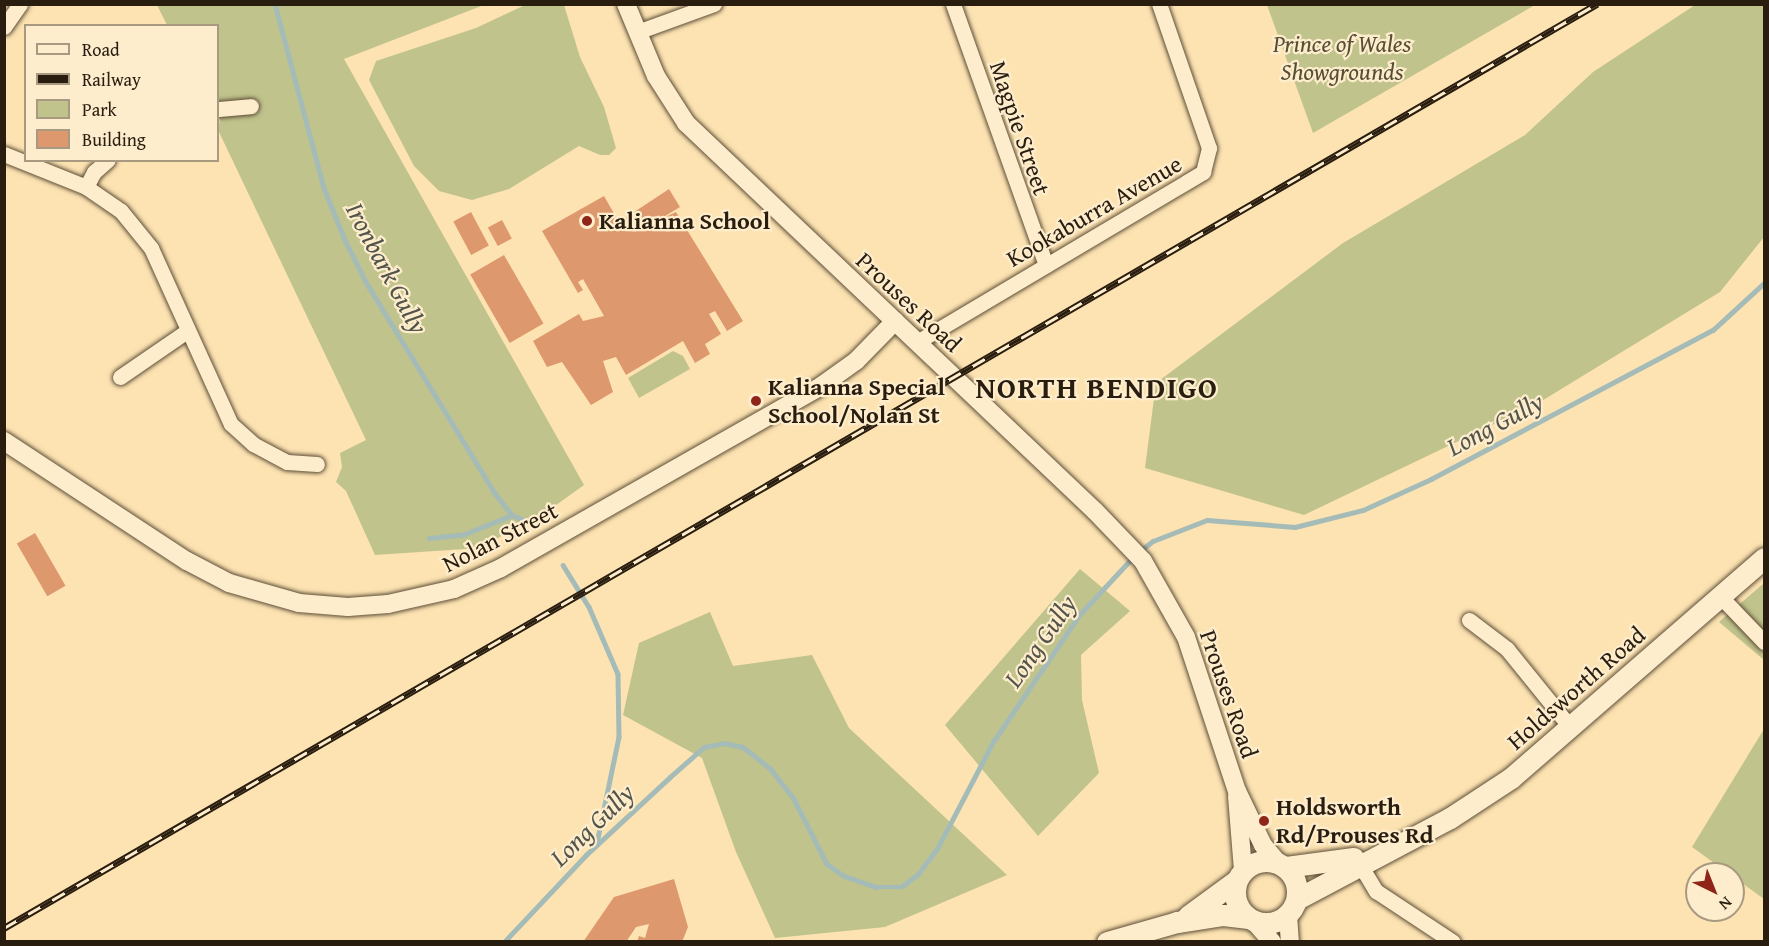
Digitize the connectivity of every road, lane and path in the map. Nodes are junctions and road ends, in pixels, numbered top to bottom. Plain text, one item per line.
1 (20, 4) edge
2 (626, 4) edge
3 (714, 4) edge
4 (953, 4) edge
5 (1159, 4) edge
6 (4, 27) edge
7 (637, 32) junction
8 (251, 106) dead end
9 (219, 109) edge
10 (4, 154) edge
11 (106, 162) edge
12 (86, 187) junction
13 (1046, 265) junction
14 (895, 321) junction
15 (187, 331) junction
16 (917, 342) junction
17 (120, 377) dead end
18 (4, 441) edge
19 (317, 464) dead end
20 (1764, 558) edge
21 (1720, 596) junction
22 (1469, 620) dead end
23 (1764, 642) edge
24 (1571, 728) junction
25 (1237, 791) junction
26 (1357, 862) junction
27 (1282, 865) junction
28 (1240, 875) junction
29 (1292, 907) junction
30 (1251, 919) junction
31 (1177, 922) junction
32 (1107, 942) edge
33 (1272, 942) edge
34 (1290, 942) edge
35 (1453, 942) edge

1 - 6 street
2 - 7 street, Prouses Road
3 - 7 street
4 - 13 street, Magpie Street
5 - 13 street, Kookaburra Avenue
7 - 14 street, Prouses Road
8 - 9 street
10 - 12 street
11 - 12 street
12 - 15 street
13 - 16 street, Kookaburra Avenue
14 - 16 street, Prouses Road
14 - 18 street, Nolan Street
15 - 17 street
15 - 19 street
16 - 25 street, Prouses Road
20 - 21 main road, Holdsworth Road
21 - 23 street
21 - 24 main road, Holdsworth Road
22 - 24 street
24 - 26 main road, Holdsworth Road
25 - 27 street, Prouses Road
25 - 28 street, Prouses Road
26 - 27 main road, Holdsworth Road
26 - 29 main road, Holdsworth Road
26 - 35 street
27 - 28 main road
27 - 29 main road
28 - 30 main road
28 - 31 main road
29 - 30 main road
29 - 34 street
30 - 31 main road
30 - 33 street
31 - 32 main road

